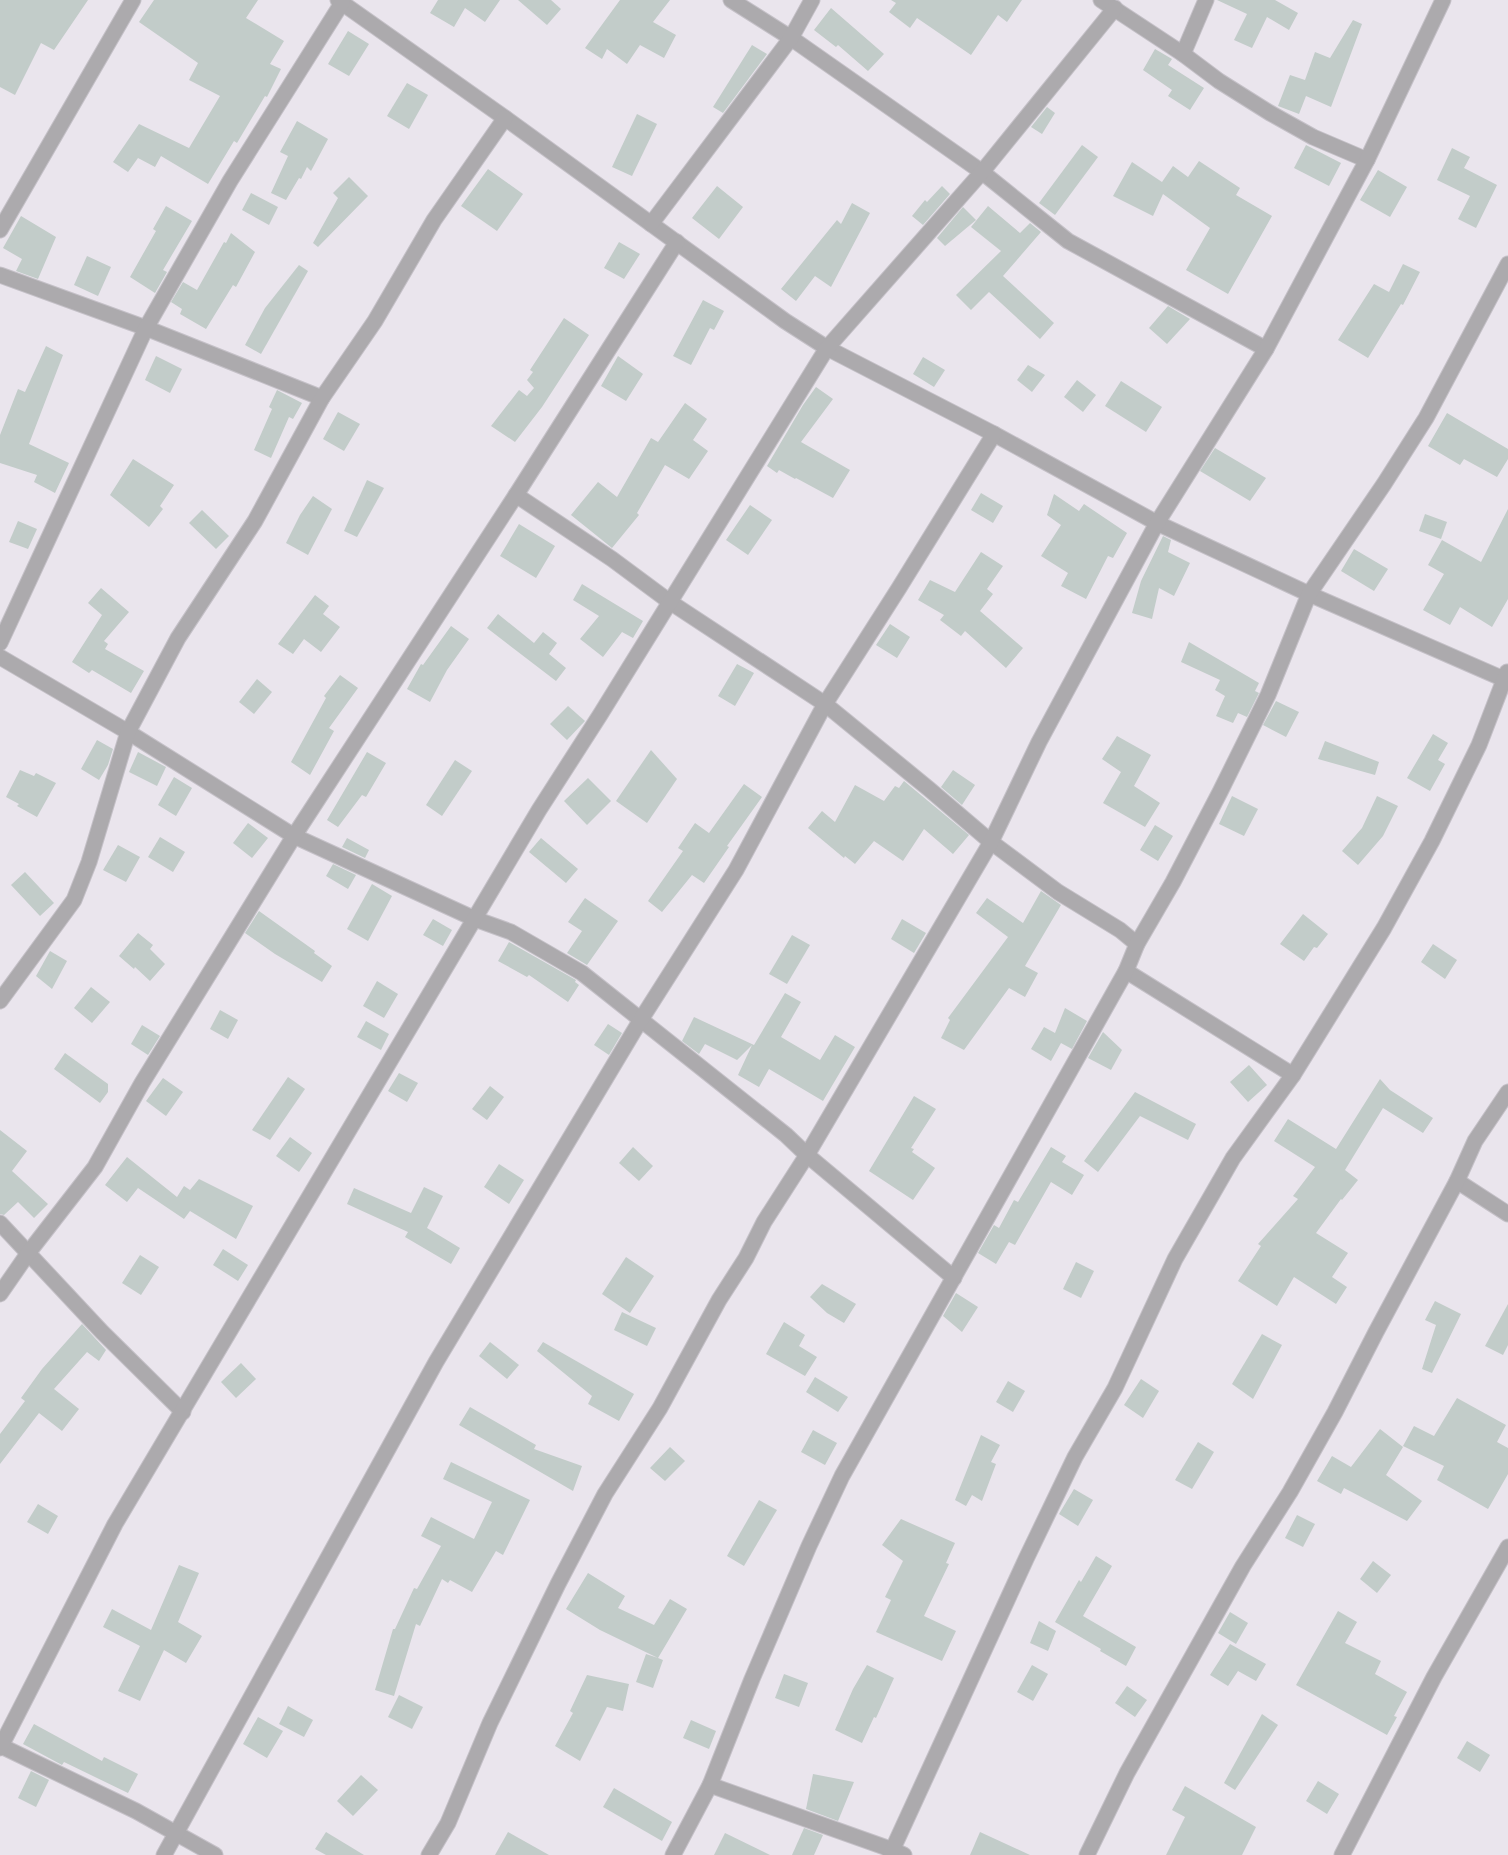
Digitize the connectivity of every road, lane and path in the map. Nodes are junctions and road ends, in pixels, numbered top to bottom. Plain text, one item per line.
1 (132, 0) edge
2 (731, 0) edge
3 (812, 0) edge
4 (1101, 0) edge
5 (1206, 0) edge
6 (1443, 0) edge
7 (340, 2) edge
8 (1115, 8) junction
9 (791, 38) junction
10 (1183, 54) junction
11 (505, 118) junction
12 (1368, 160) junction
13 (982, 172) junction
14 (651, 224) junction
15 (0, 230) edge
16 (677, 242) junction
17 (1508, 264) edge
18 (0, 275) edge
19 (146, 328) junction
20 (827, 348) junction
21 (1266, 349) junction
22 (322, 398) junction
23 (994, 434) junction
24 (516, 495) junction
25 (1157, 523) junction
26 (1308, 594) junction
27 (670, 602) junction
28 (0, 643) edge
29 (0, 657) edge
30 (1507, 677) edge
31 (825, 704) junction
32 (128, 732) junction
33 (294, 836) junction
34 (991, 842) junction
35 (475, 919) junction
36 (1137, 944) junction
37 (1126, 971) junction
38 (0, 1002) edge
39 (640, 1021) junction
40 (1293, 1075) junction
41 (1508, 1092) edge
42 (807, 1155) junction
43 (1457, 1181) junction
44 (1508, 1214) edge
45 (0, 1223) edge
46 (29, 1252) junction
47 (954, 1278) junction
48 (0, 1294) edge
49 (183, 1412) junction
50 (1508, 1547) edge
51 (1, 1747) edge
52 (710, 1785) junction
53 (176, 1833) junction
54 (895, 1853) edge
55 (164, 1855) edge
56 (215, 1855) edge
57 (429, 1855) edge
58 (672, 1855) edge
59 (1087, 1855) edge
60 (1342, 1855) edge

1 - 15 street
2 - 9 street
3 - 9 street
4 - 8 street
5 - 10 street
6 - 12 street
7 - 11 street
7 - 19 street
8 - 10 street
8 - 13 street
9 - 13 street
9 - 14 street
10 - 12 street
11 - 14 street
11 - 22 street
12 - 21 street
13 - 20 street
13 - 21 street
14 - 16 street
16 - 20 street
16 - 24 street
17 - 26 street
18 - 19 street
19 - 22 street
19 - 28 street
20 - 23 street
20 - 27 street
21 - 25 street
22 - 32 street
23 - 25 street
23 - 31 street
24 - 27 street
24 - 33 street
25 - 26 street
25 - 34 street
26 - 30 street
26 - 36 street
27 - 31 street
27 - 35 street
29 - 32 street
30 - 40 street
31 - 34 street
31 - 39 street
32 - 33 street
32 - 38 street
33 - 35 street
33 - 46 street
34 - 36 street
34 - 42 street
35 - 39 street
35 - 49 street
36 - 37 street
37 - 40 street
37 - 47 street
39 - 42 street
39 - 53 street
40 - 54 street
41 - 43 street
42 - 47 street
42 - 57 street
43 - 44 street
43 - 59 street
45 - 46 street
46 - 48 street
46 - 49 street
47 - 52 street
49 - 51 street
50 - 60 street
51 - 53 street
52 - 54 street
52 - 58 street
53 - 55 street
53 - 56 street

